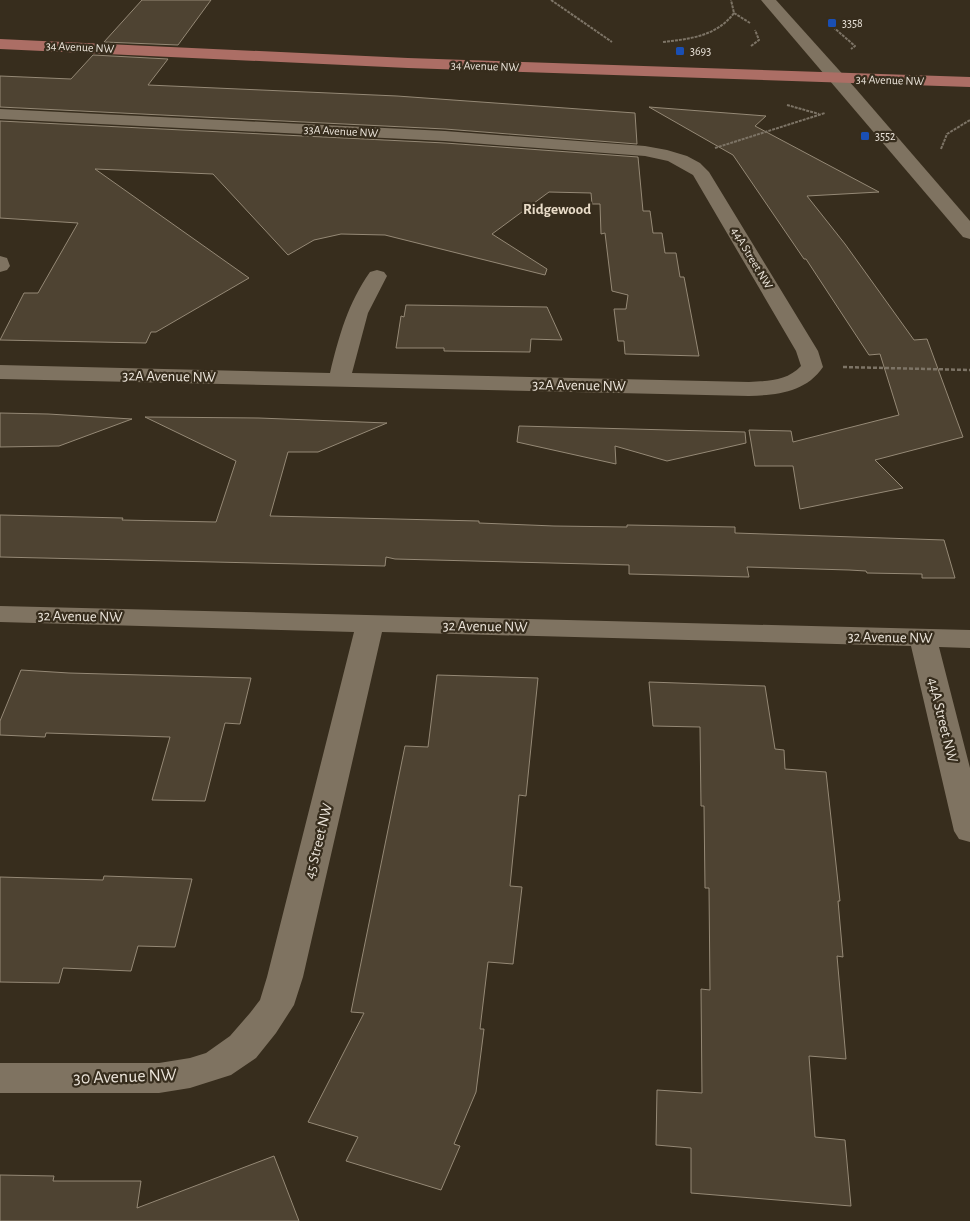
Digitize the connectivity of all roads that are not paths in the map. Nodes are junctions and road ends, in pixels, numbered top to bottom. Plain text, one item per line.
1 (768, 0) edge
2 (0, 32) edge
3 (0, 44) edge
4 (340, 45) dead end
5 (803, 61) dead end
6 (822, 61) junction
7 (839, 70) junction
8 (970, 82) edge
9 (0, 114) edge
10 (681, 159) joint
11 (970, 233) edge
12 (0, 262) edge
13 (0, 266) edge
14 (377, 276) dead end
15 (812, 367) joint
16 (0, 372) edge
17 (339, 380) junction
18 (0, 614) edge
19 (370, 624) junction
20 (923, 638) junction
21 (970, 639) edge
22 (970, 831) edge
23 (242, 1047) joint
24 (0, 1078) edge

1 - 6 street
2 - 4 main road, 34 Avenue NW
3 - 7 main road, 34 Avenue NW
5 - 6 main road
6 - 7 street
7 - 8 main road, 34 Avenue NW
7 - 11 street
9 - 10 street, 33A Avenue NW
10 - 15 street, 44A Street NW
12 - 13 street
14 - 17 street
15 - 17 street, 32A Avenue NW
16 - 17 street, 32A Avenue NW
18 - 19 street, 32 Avenue NW
19 - 20 street, 32 Avenue NW
19 - 23 street, 45 Street NW
20 - 21 street, 32 Avenue NW
20 - 22 street, 44A Street NW
23 - 24 street, 30 Avenue NW

